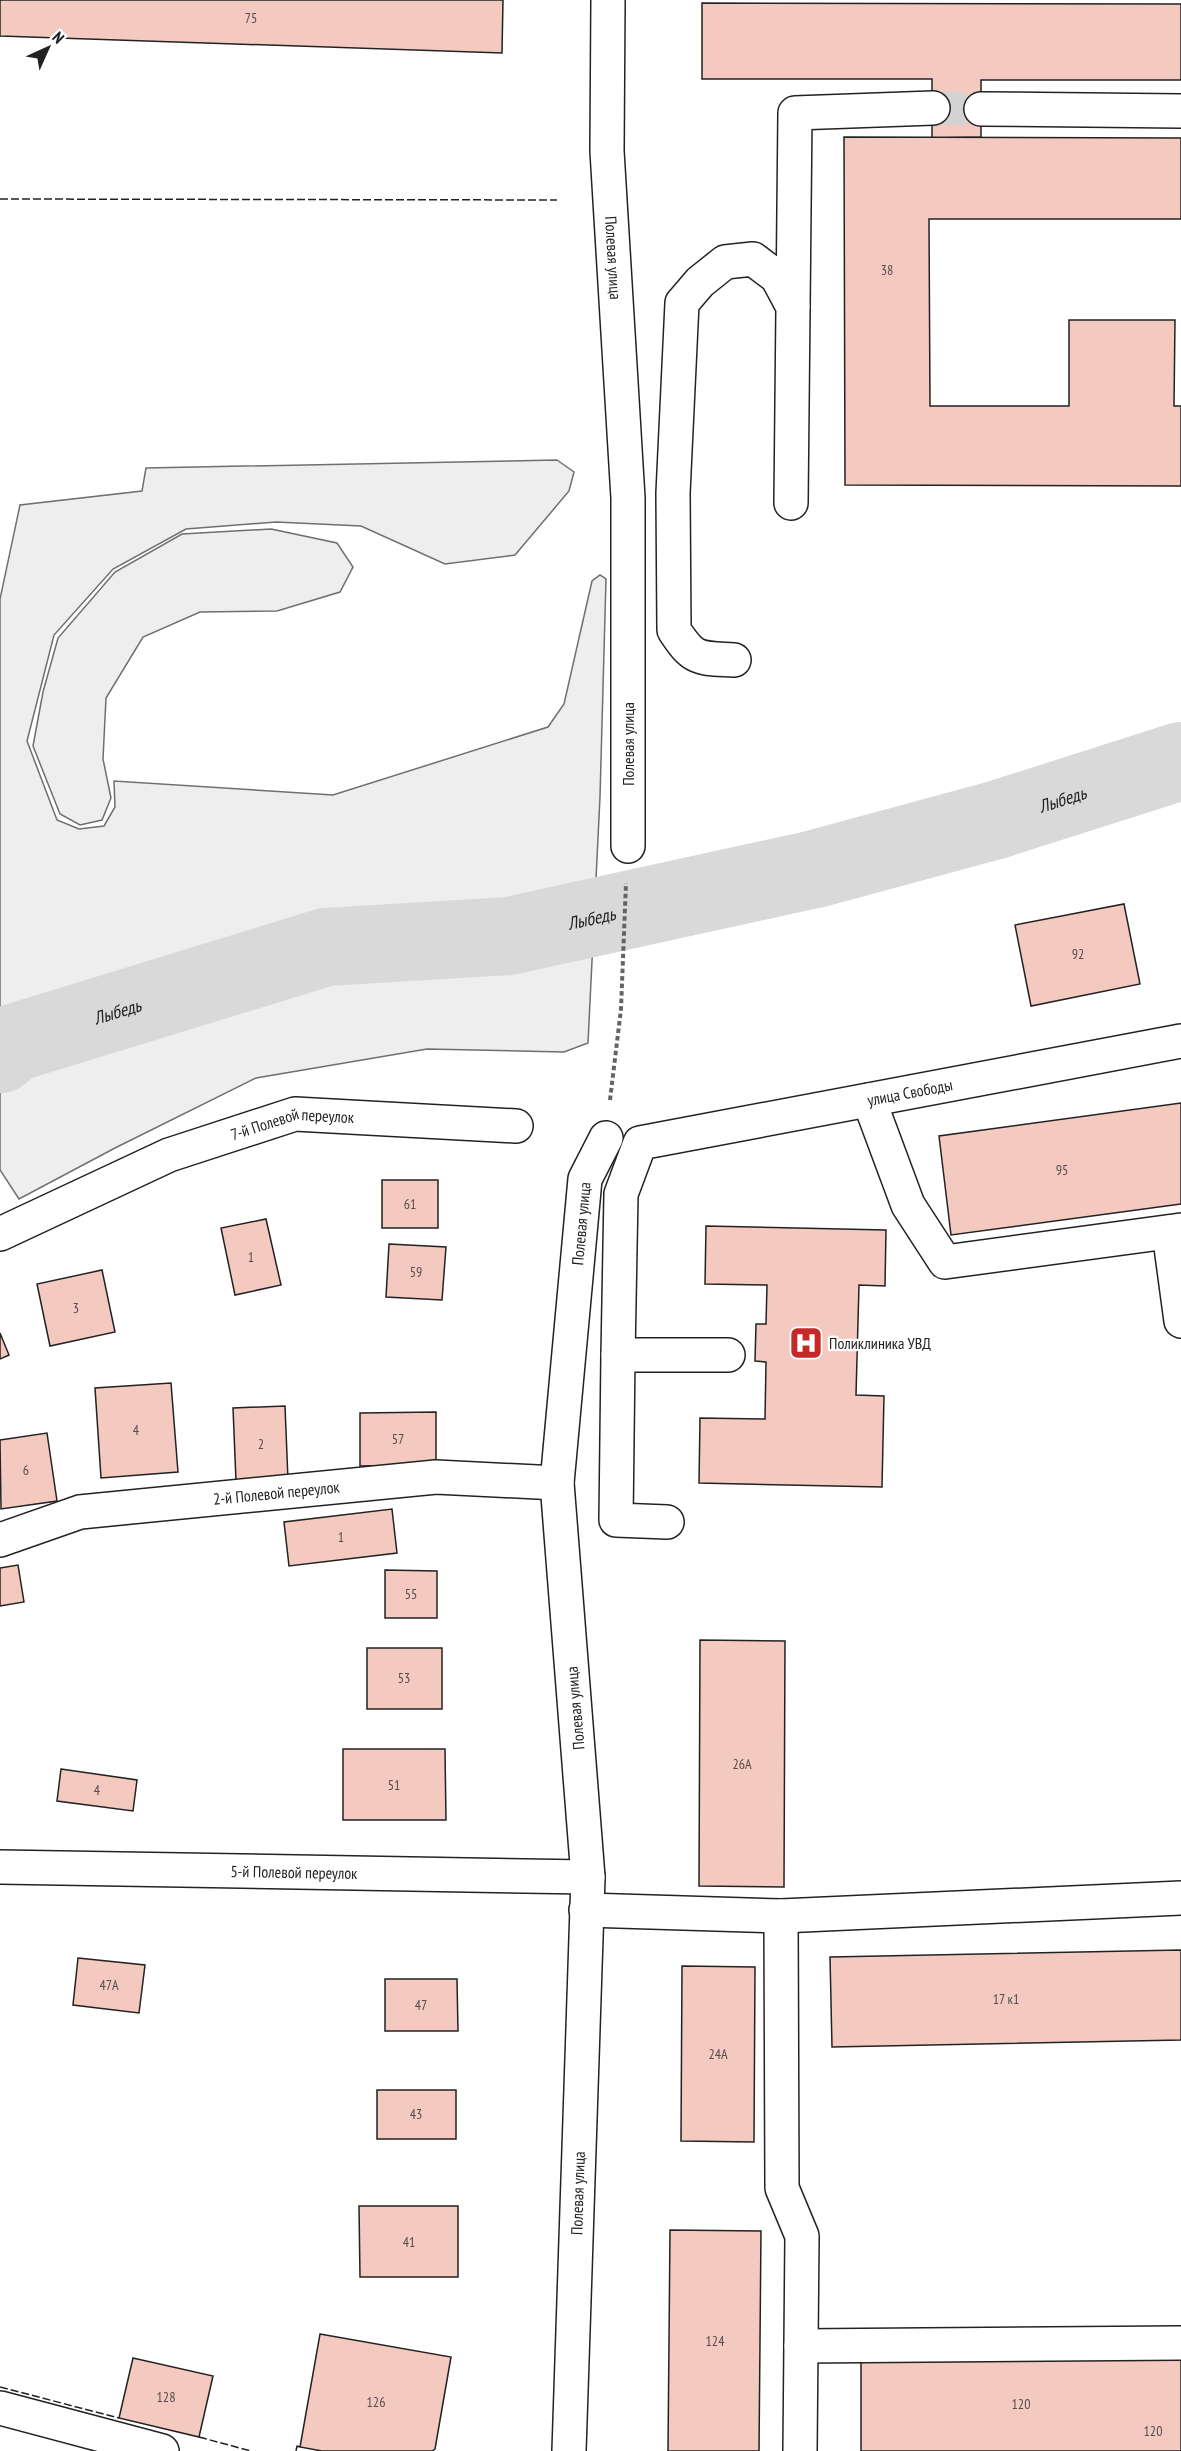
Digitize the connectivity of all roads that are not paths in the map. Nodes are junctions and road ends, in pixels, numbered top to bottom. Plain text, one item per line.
1 (608, 0) edge
2 (933, 108) tunnel mouth
3 (981, 109) tunnel mouth
4 (1181, 111) edge
5 (793, 307) junction
6 (791, 503) dead end
7 (734, 660) dead end
8 (628, 846) road end
9 (1181, 1041) edge
10 (869, 1100) junction
11 (516, 1126) dead end
12 (606, 1138) road end
13 (1175, 1231) edge
14 (0, 1234) edge
15 (1181, 1321) edge
16 (618, 1355) junction
17 (728, 1356) dead end
18 (557, 1483) junction
19 (667, 1522) dead end
20 (0, 1540) edge
21 (0, 1867) edge
22 (588, 1877) junction
23 (1181, 1898) edge
24 (586, 1910) junction
25 (781, 1916) junction
26 (1181, 2343) edge
27 (801, 2346) junction
28 (0, 2408) edge
29 (162, 2451) edge
30 (569, 2451) edge
31 (800, 2451) edge

1 - 8 street, Полевая улица
2 - 5 street
3 - 4 street
5 - 6 street
5 - 7 street
9 - 10 street, улица Свободы
10 - 13 street
10 - 16 street, улица Свободы
11 - 14 street, 7-й Полевой переулок
12 - 18 street, Полевая улица
13 - 15 street
16 - 17 street
16 - 19 street
18 - 20 street, 2-й Полевой переулок
18 - 22 street, Полевая улица
21 - 22 street, 5-й Полевой переулок
22 - 24 street, Полевая улица
23 - 25 street
24 - 25 street
24 - 30 street, Полевая улица
25 - 27 street
26 - 27 street
27 - 31 street
28 - 29 street

